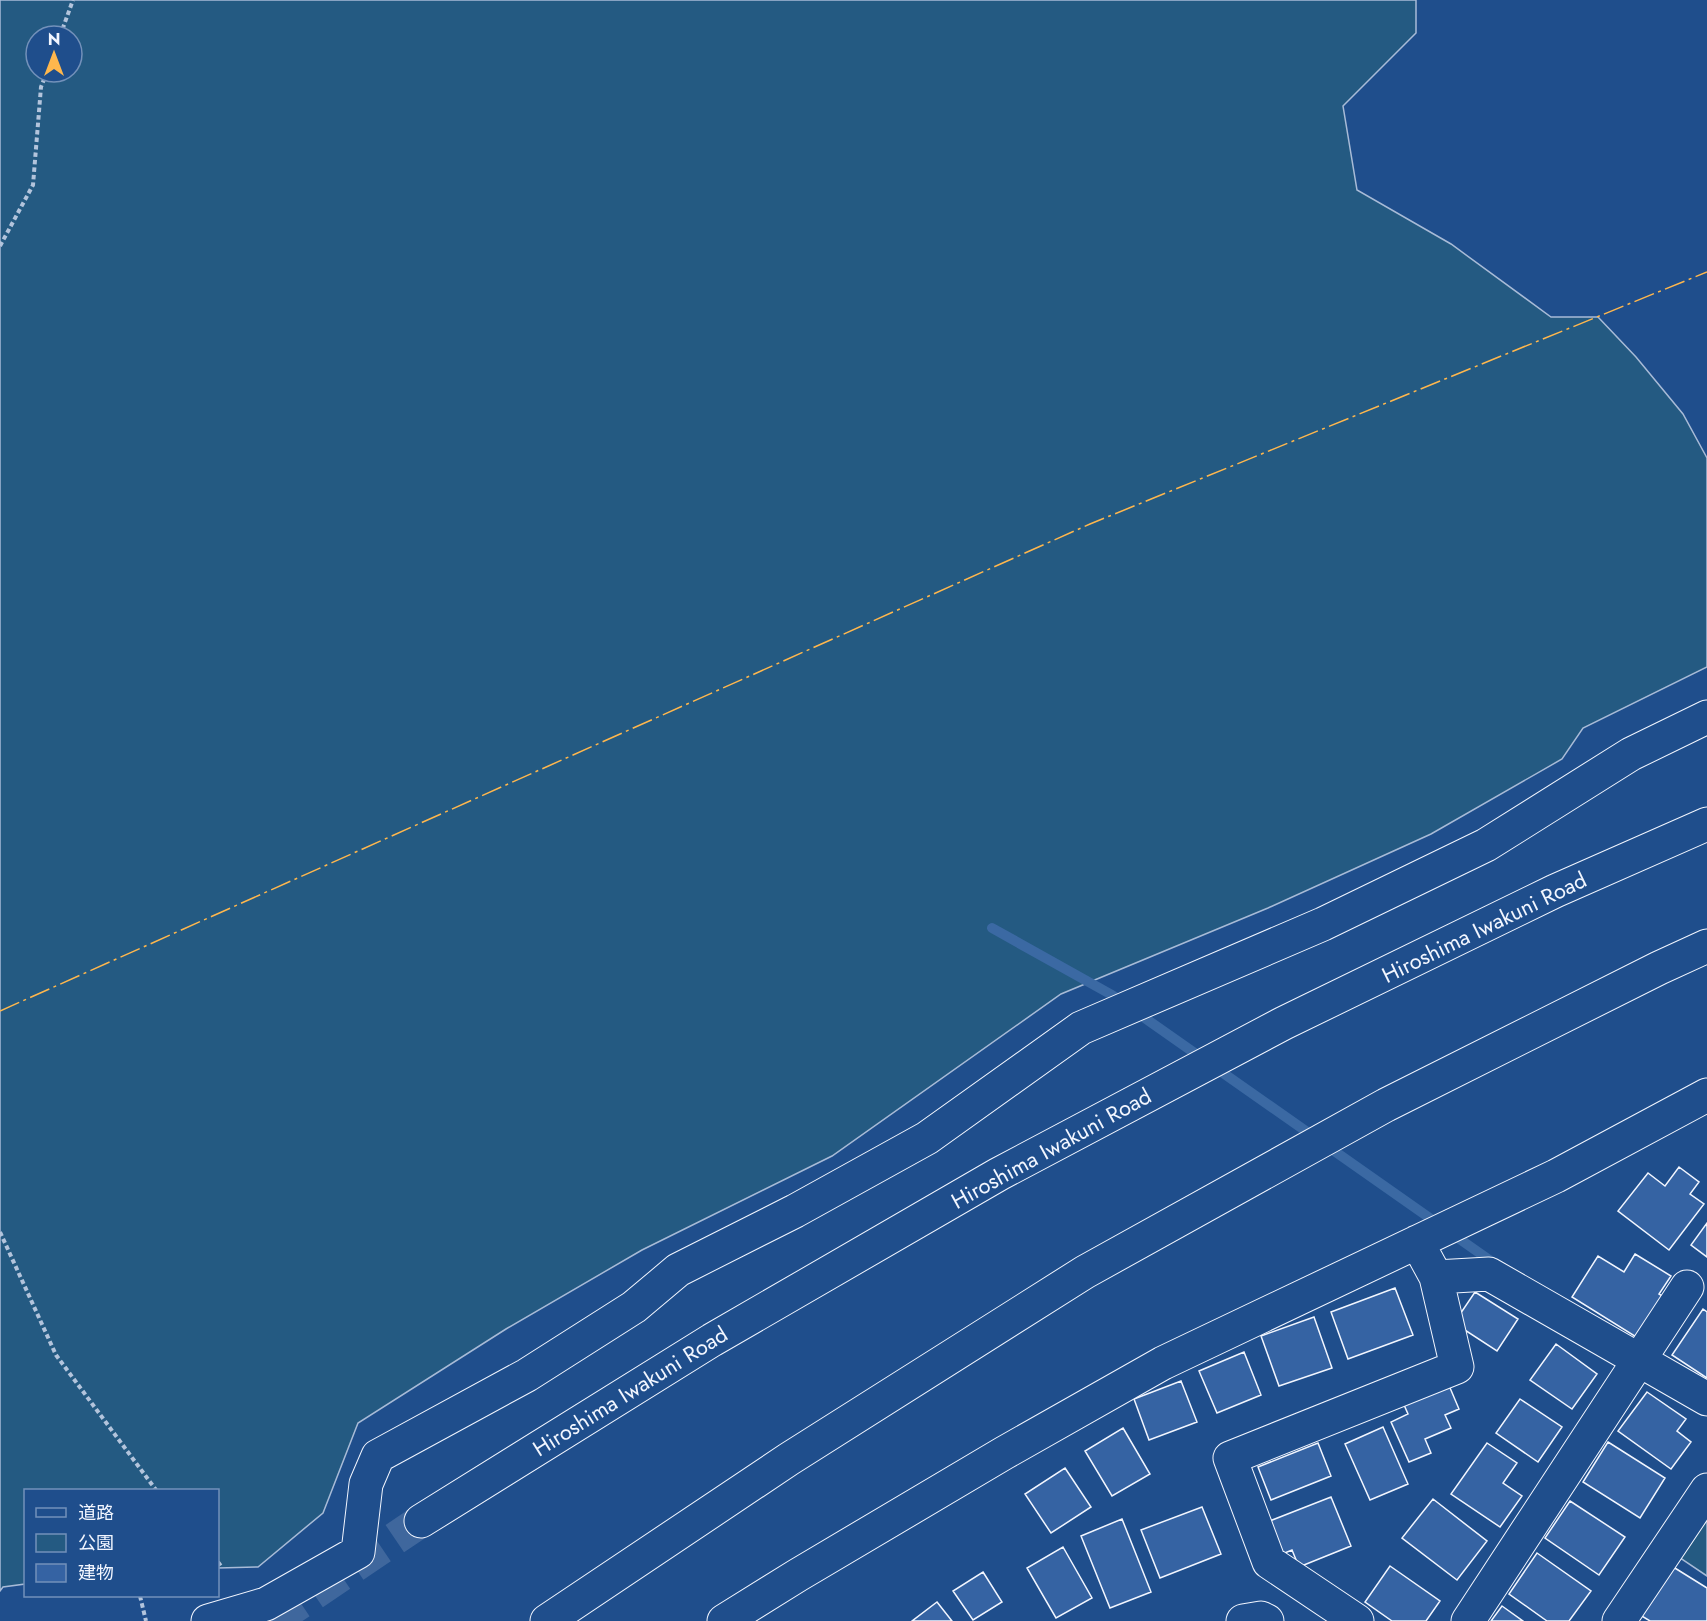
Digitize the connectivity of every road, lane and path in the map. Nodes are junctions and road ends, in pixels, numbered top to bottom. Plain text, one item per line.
1 (73, 0) edge
2 (64, 24) edge
3 (42, 84) edge
4 (0, 246) edge
5 (1707, 717) edge
6 (1707, 824) edge
7 (1707, 946) edge
8 (1707, 1095) edge
9 (0, 1232) edge
10 (1417, 1242) junction
11 (1436, 1276) junction
12 (1687, 1287) dead end
13 (1640, 1360) junction
14 (1707, 1399) edge
15 (155, 1489) edge
16 (1707, 1490) edge
17 (421, 1521) tunnel mouth
18 (798, 1575) junction
19 (140, 1597) edge
20 (146, 1621) edge
21 (208, 1621) edge
22 (547, 1621) edge
23 (724, 1621) edge
24 (761, 1621) edge
25 (1243, 1621) edge
26 (1266, 1621) edge
27 (1357, 1621) edge
28 (1468, 1621) edge
29 (1619, 1621) edge

1 - 2 path
3 - 4 path
5 - 21 main road
6 - 17 main road, Hiroshima Iwakuni Road
7 - 22 main road
8 - 10 main road
9 - 15 path
10 - 11 main road
10 - 18 main road
11 - 13 main road
11 - 27 main road
12 - 13 main road
13 - 14 main road
13 - 28 main road
16 - 29 main road
18 - 23 main road
18 - 24 main road
19 - 20 path
25 - 26 main road

